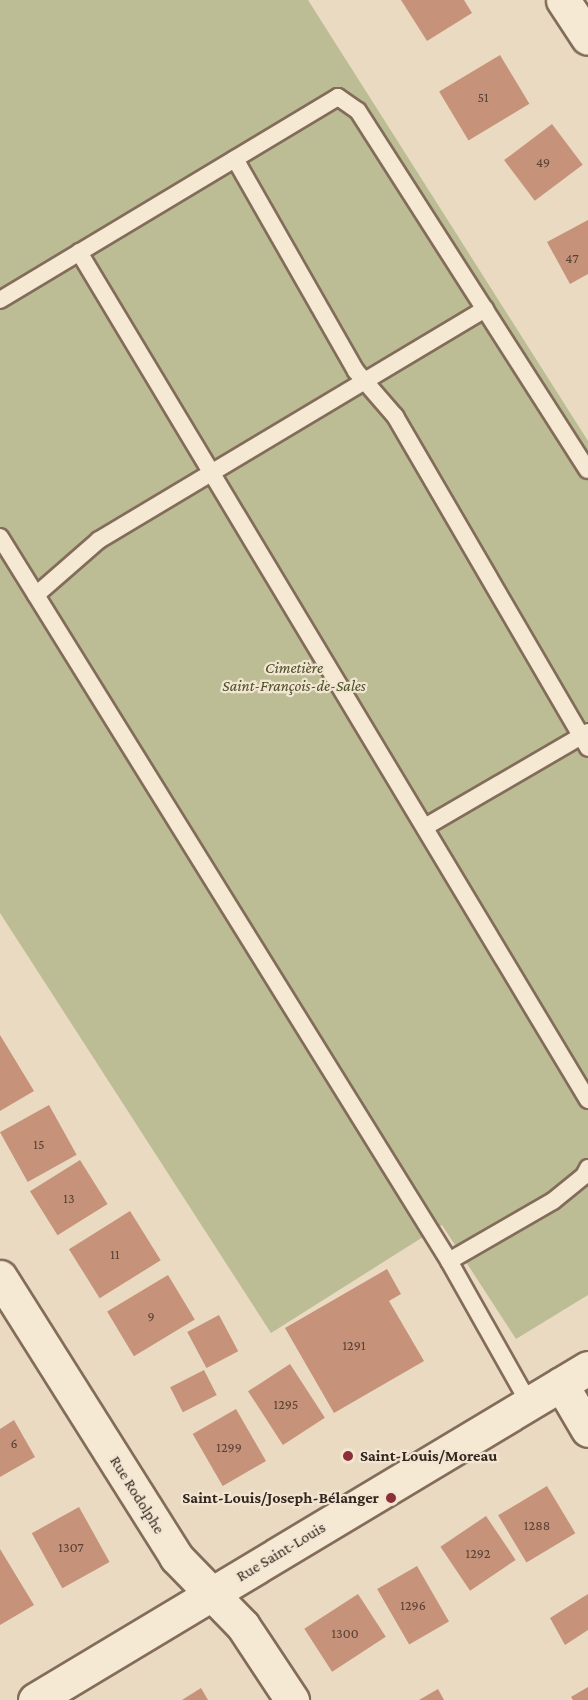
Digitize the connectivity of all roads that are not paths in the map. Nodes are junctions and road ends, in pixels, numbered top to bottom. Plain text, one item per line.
1 (563, 0) edge
2 (588, 38) edge
3 (235, 159) junction
4 (79, 252) junction
5 (0, 300) edge
6 (485, 309) junction
7 (365, 381) junction
8 (588, 470) edge
9 (211, 472) junction
10 (0, 537) edge
11 (36, 595) junction
12 (586, 739) edge
13 (425, 827) junction
14 (588, 1100) edge
15 (588, 1168) edge
16 (449, 1261) junction
17 (0, 1277) edge
18 (575, 1376) edge
19 (529, 1403) junction
20 (588, 1430) edge
21 (211, 1594) junction
22 (35, 1700) edge
23 (292, 1700) edge

1 - 2 street
3 - 4 lane
3 - 6 lane
3 - 7 lane
4 - 5 lane
4 - 9 lane
6 - 7 lane
6 - 8 lane
7 - 9 lane
7 - 12 lane
9 - 11 lane
9 - 13 lane
10 - 11 lane
11 - 16 lane
12 - 13 lane
13 - 14 lane
15 - 16 lane
16 - 19 lane
17 - 21 street, Rue Rodolphe
18 - 19 street, Rue Saint-Louis
18 - 20 street
19 - 21 street, Rue Saint-Louis
21 - 22 street, Rue Saint-Louis
21 - 23 street, Rue Rodolphe

